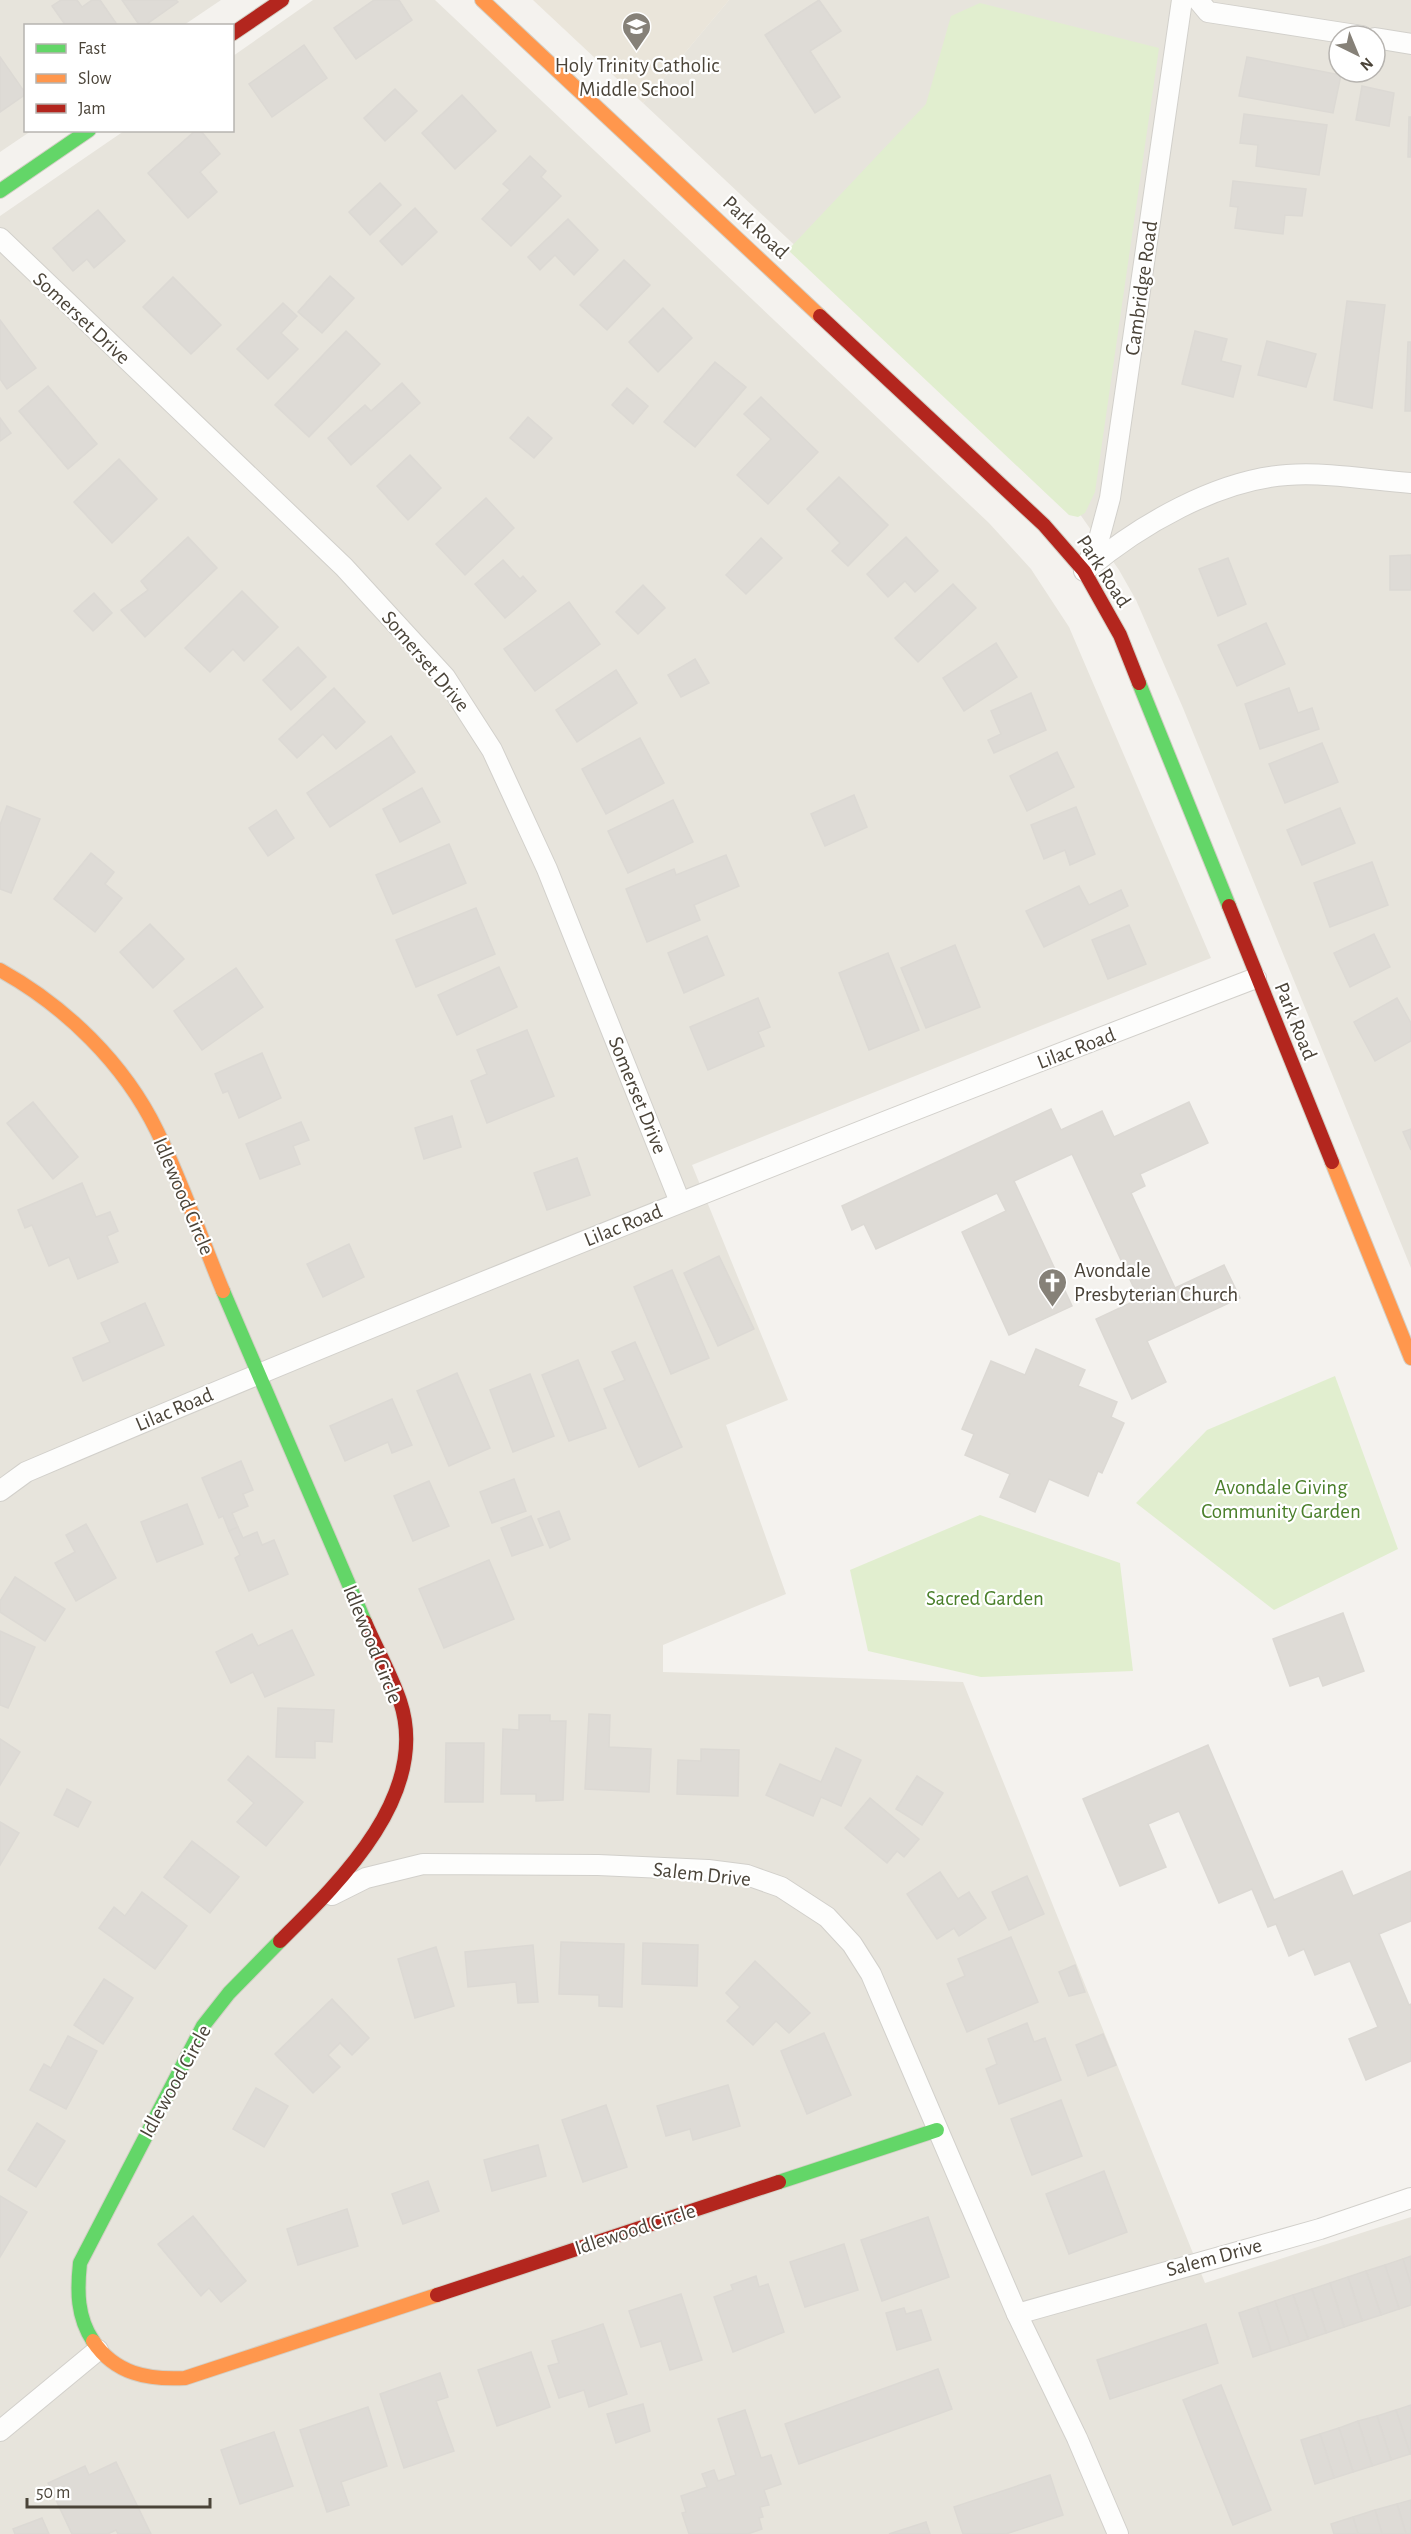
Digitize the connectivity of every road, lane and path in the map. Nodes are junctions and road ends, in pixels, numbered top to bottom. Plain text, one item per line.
1 (282, 0) edge
2 (482, 0) edge
3 (1182, 0) edge
4 (1198, 0) edge
5 (1327, 31) edge
6 (234, 33) edge
7 (1387, 40) edge
8 (1411, 44) edge
9 (86, 132) edge
10 (0, 191) edge
11 (0, 238) edge
12 (1411, 483) edge
13 (1084, 572) junction
14 (0, 970) edge
15 (1256, 978) junction
16 (680, 1202) junction
17 (1411, 1358) edge
18 (257, 1373) junction
19 (0, 1491) edge
20 (314, 1906) junction
21 (938, 2130) junction
22 (1411, 2198) edge
23 (1017, 2314) junction
24 (98, 2350) junction
25 (0, 2431) edge
26 (1118, 2534) edge

1 - 6 street
2 - 13 street, Park Road
3 - 13 street, Cambridge Road
4 - 5 street
7 - 8 street
9 - 10 street
11 - 16 street, Somerset Drive
12 - 13 street
13 - 15 street, Park Road
14 - 18 street, Idlewood Circle
15 - 16 street, Lilac Road
15 - 17 street, Park Road
16 - 18 street, Lilac Road
18 - 19 street, Lilac Road
18 - 20 street, Idlewood Circle
20 - 21 street, Salem Drive
20 - 24 street, Idlewood Circle
21 - 23 street, Salem Drive
21 - 24 street, Idlewood Circle
22 - 23 street, Salem Drive
23 - 26 street, Salem Drive
24 - 25 street

